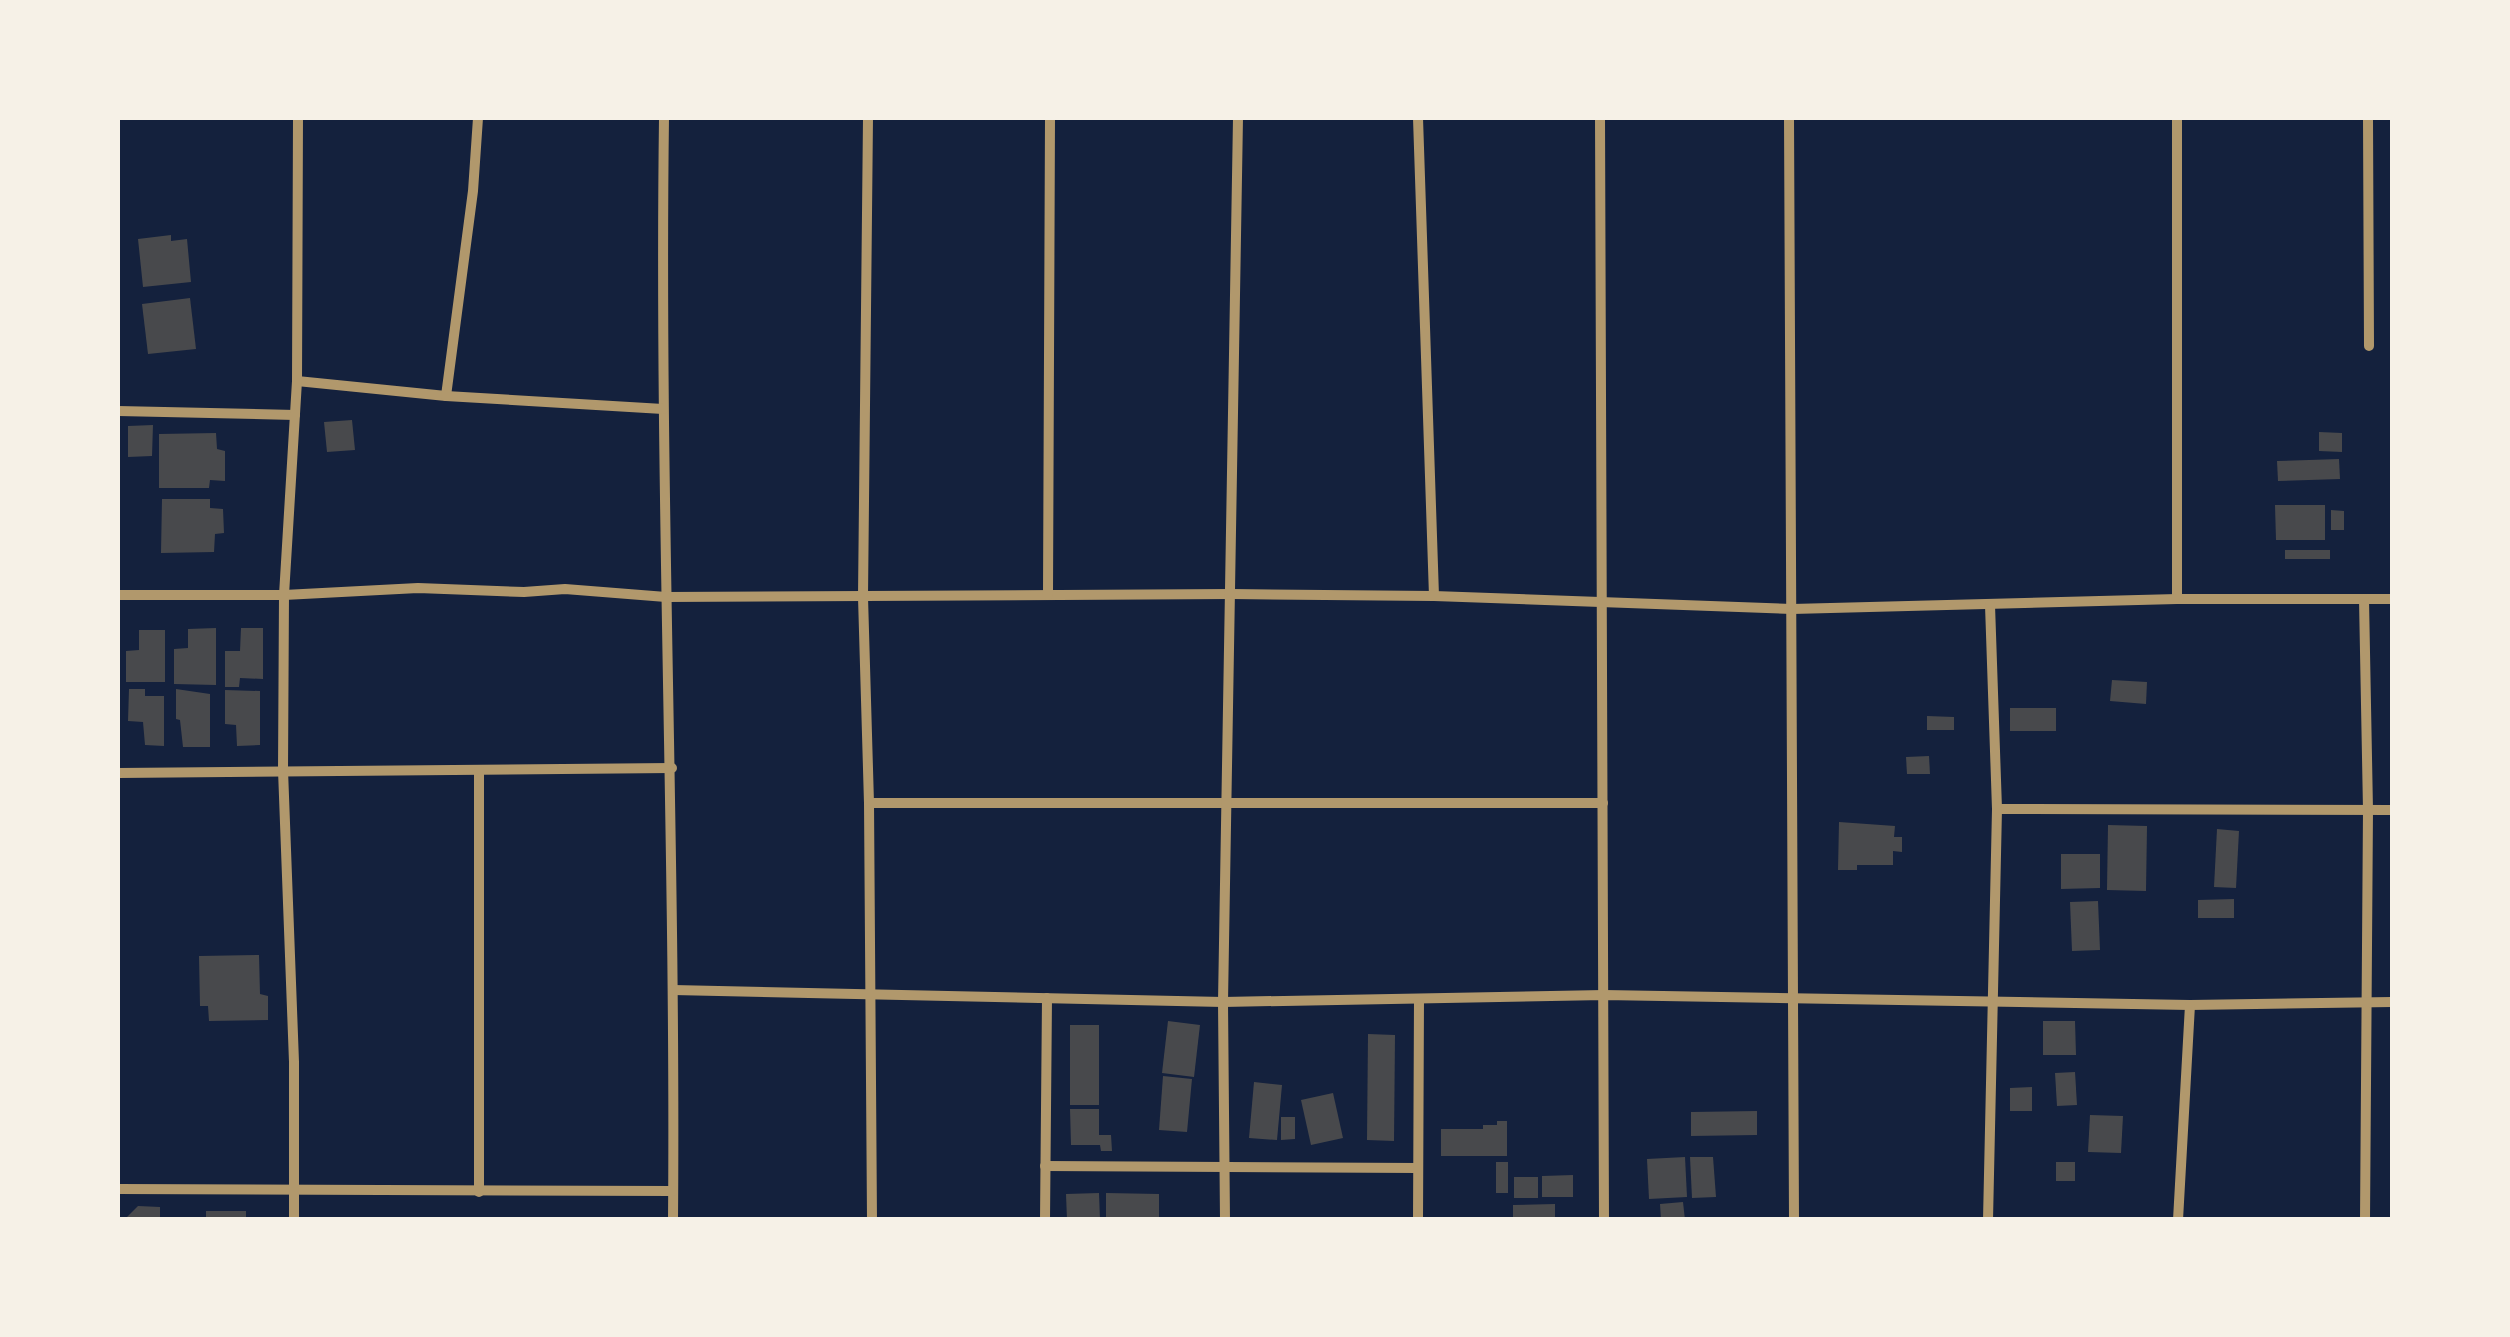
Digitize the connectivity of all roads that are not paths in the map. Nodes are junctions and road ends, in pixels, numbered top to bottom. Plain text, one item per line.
1 (298, 118) edge
2 (478, 118) edge
3 (664, 118) edge
4 (868, 118) edge
5 (1050, 118) edge
6 (1238, 118) edge
7 (1418, 118) edge
8 (1600, 118) edge
9 (1789, 118) edge
10 (2177, 118) edge
11 (2368, 118) edge
12 (2369, 346) dead end
13 (297, 380) junction
14 (446, 396) junction
15 (664, 409) junction
16 (118, 411) edge
17 (295, 416) junction
18 (1232, 594) junction
19 (118, 595) edge
20 (284, 595) junction
21 (1048, 595) junction
22 (1434, 596) junction
23 (863, 597) junction
24 (666, 598) junction
25 (2177, 599) junction
26 (2392, 599) edge
27 (2364, 600) junction
28 (1601, 603) junction
29 (1990, 605) junction
30 (1792, 608) junction
31 (672, 768) junction
32 (282, 770) junction
33 (480, 770) junction
34 (118, 773) edge
35 (1228, 802) junction
36 (869, 803) junction
37 (1603, 803) junction
38 (1996, 809) junction
39 (2368, 810) junction
40 (2392, 810) edge
41 (673, 990) junction
42 (872, 993) junction
43 (1604, 996) junction
44 (1047, 998) junction
45 (1419, 998) junction
46 (1794, 999) junction
47 (1992, 1001) junction
48 (1224, 1002) junction
49 (2368, 1002) junction
50 (2392, 1002) edge
51 (2190, 1005) junction
52 (1046, 1166) junction
53 (1225, 1166) junction
54 (1418, 1168) junction
55 (118, 1189) edge
56 (674, 1190) junction
57 (294, 1191) junction
58 (479, 1192) junction
59 (294, 1220) edge
60 (673, 1220) edge
61 (872, 1220) edge
62 (1045, 1220) edge
63 (1226, 1220) edge
64 (1418, 1220) edge
65 (1604, 1220) edge
66 (1794, 1220) edge
67 (1988, 1220) edge
68 (2178, 1220) edge
69 (2366, 1220) edge

1 - 13 street
2 - 14 street
3 - 15 street
4 - 23 street
5 - 21 street
6 - 18 street
7 - 22 street
8 - 28 street
9 - 30 street
10 - 25 street
11 - 12 street
13 - 14 street
13 - 17 street
14 - 15 street
15 - 24 street
16 - 17 street
17 - 20 street
18 - 21 street
18 - 22 street
18 - 35 street
19 - 20 street
20 - 24 street
20 - 32 street
21 - 23 street
22 - 28 street
23 - 24 street
23 - 36 street
24 - 31 street
25 - 27 street
25 - 29 street
26 - 27 street
27 - 39 street
28 - 30 street
28 - 37 street
29 - 30 street
29 - 38 street
30 - 46 street
31 - 33 street
31 - 41 street
32 - 33 street
32 - 34 street
32 - 57 street
33 - 58 street
35 - 36 street
35 - 37 street
35 - 48 street
36 - 42 street
37 - 43 street
38 - 39 street
38 - 47 street
39 - 40 street
39 - 49 street
41 - 42 street
41 - 56 street
42 - 44 street
42 - 61 street
43 - 45 street
43 - 46 street
43 - 65 street
44 - 48 street
44 - 52 street
45 - 48 street
45 - 54 street
46 - 47 street
46 - 66 street
47 - 51 street
47 - 67 street
48 - 53 street
49 - 50 street
49 - 51 street
49 - 69 street
51 - 68 street
52 - 53 street
52 - 62 street
53 - 54 street
53 - 63 street
54 - 64 street
55 - 57 street
56 - 58 street
56 - 60 street
57 - 58 street
57 - 59 street

